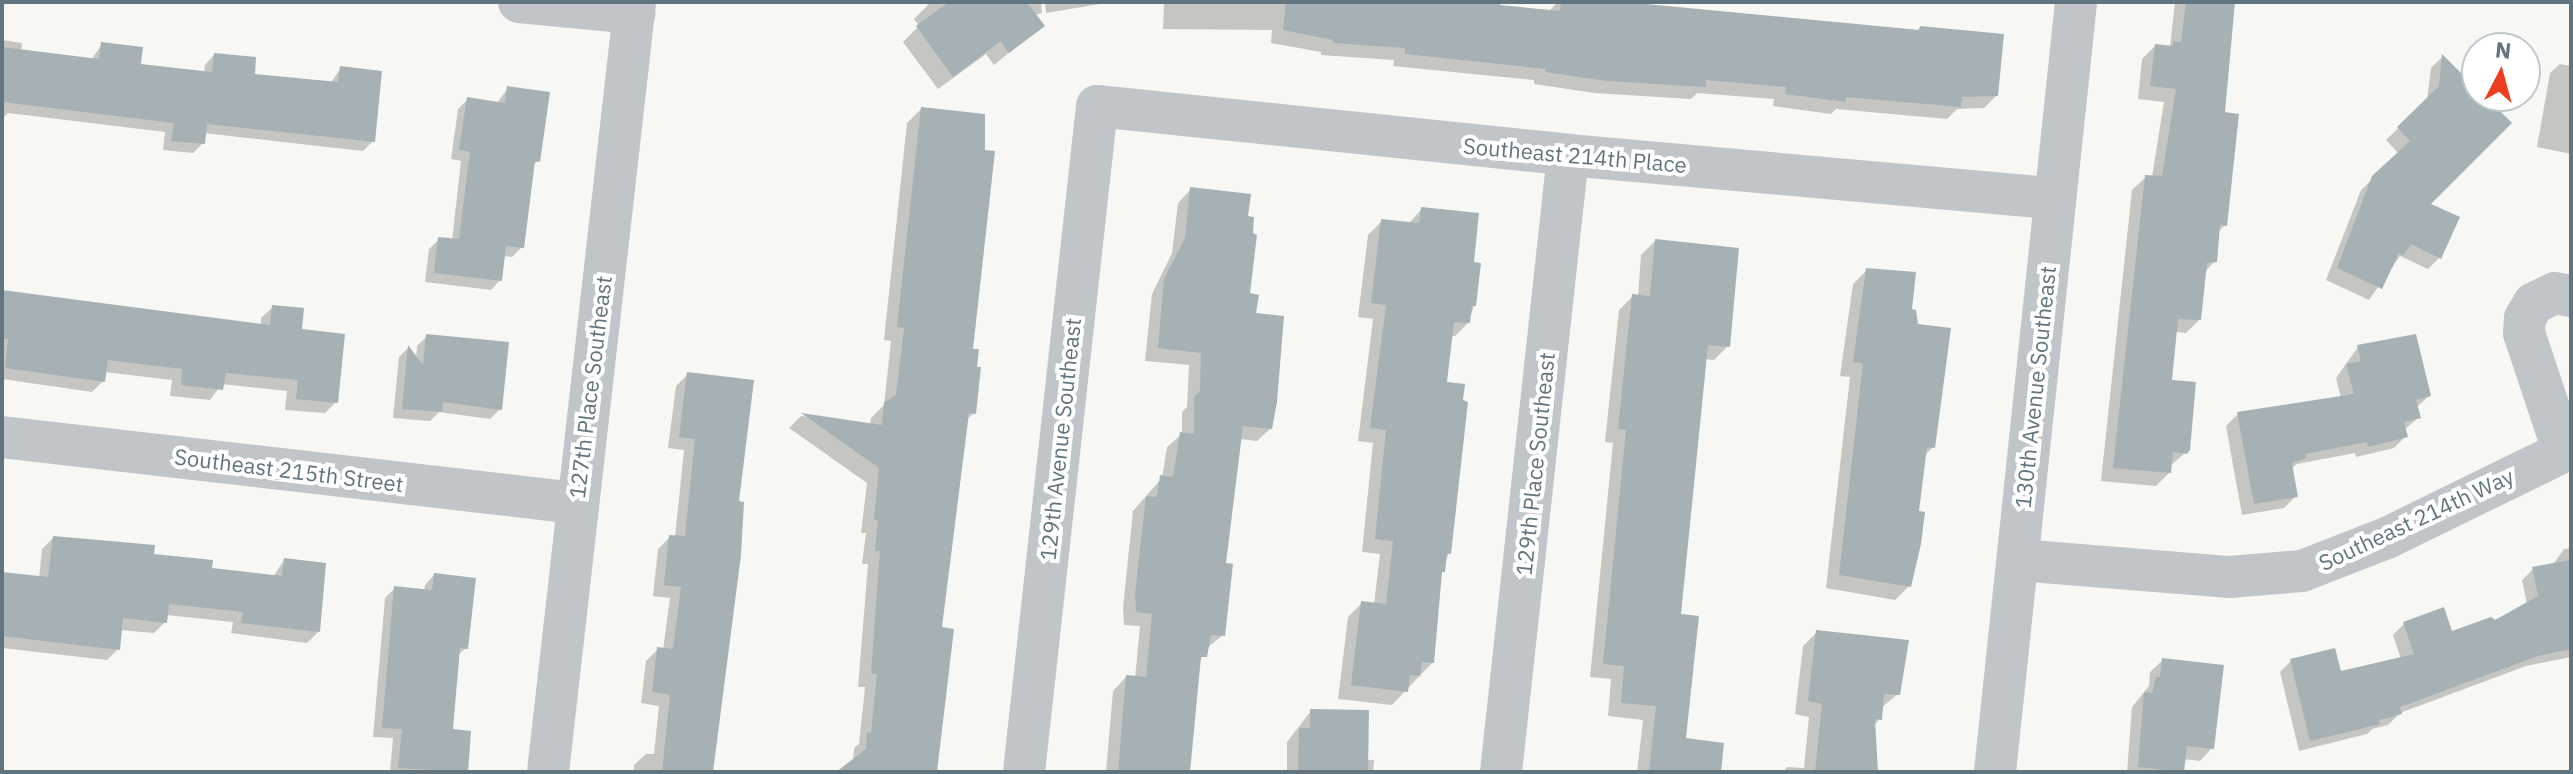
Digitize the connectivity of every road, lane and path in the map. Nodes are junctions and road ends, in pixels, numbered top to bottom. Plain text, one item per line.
1 (519, 2) edge
2 (2076, 2) edge
3 (634, 8) edge
4 (1097, 106) joint
5 (1568, 155) junction
6 (2054, 198) junction
7 (2571, 296) edge
8 (2, 437) edge
9 (2567, 449) edge
10 (576, 503) junction
11 (2018, 560) junction
12 (548, 772) edge
13 (1024, 772) edge
14 (1501, 772) edge
15 (1995, 772) edge

1 - 3 street
2 - 6 street, 130th Avenue Southeast
3 - 10 street, 127th Place Southeast
4 - 5 street, Southeast 214th Place
4 - 13 street, 129th Avenue Southeast
5 - 6 street, Southeast 214th Place
5 - 14 street, 129th Place Southeast
6 - 11 street, 130th Avenue Southeast
7 - 9 street
8 - 10 street, Southeast 215th Street
9 - 11 street, Southeast 214th Way
10 - 12 street, 127th Place Southeast
11 - 15 street, 130th Avenue Southeast

